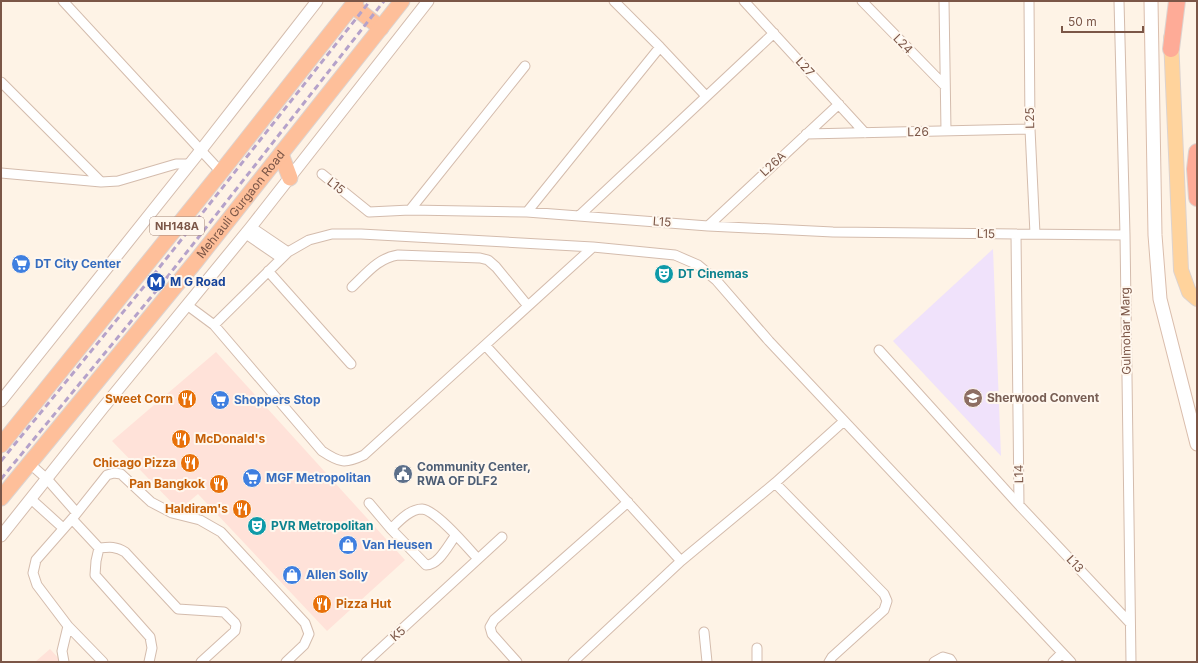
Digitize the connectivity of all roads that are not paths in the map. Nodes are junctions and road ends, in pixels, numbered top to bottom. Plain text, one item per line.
1 (64, 1) edge
2 (317, 1) edge
3 (402, 1) edge
4 (428, 1) edge
5 (614, 1) edge
6 (744, 1) edge
7 (862, 1) edge
8 (944, 1) edge
9 (1029, 1) edge
10 (1119, 1) edge
11 (1152, 1) edge
12 (1170, 1) edge
13 (1177, 1) edge
14 (354, 3) edge
15 (381, 28) junction
16 (774, 33) junction
17 (660, 47) junction
18 (1172, 49) junction
19 (525, 66) dead end
20 (1, 82) edge
21 (945, 86) junction
22 (706, 96) junction
23 (839, 104) junction
24 (1030, 129) junction
25 (946, 131) junction
26 (866, 133) junction
27 (806, 134) junction
28 (201, 150) junction
29 (1197, 152) edge
30 (281, 154) junction
31 (190, 164) junction
32 (221, 172) junction
33 (1, 174) edge
34 (322, 174) dead end
35 (290, 178) junction
36 (101, 182) junction
37 (1197, 198) edge
38 (410, 210) junction
39 (527, 212) junction
40 (580, 215) junction
41 (708, 226) junction
42 (249, 231) junction
43 (1016, 234) junction
44 (1035, 234) junction
45 (1124, 235) junction
46 (593, 247) junction
47 (285, 255) junction
48 (268, 271) junction
49 (352, 287) dead end
50 (1197, 299) edge
51 (187, 306) junction
52 (528, 306) junction
53 (214, 325) junction
54 (485, 345) junction
55 (879, 350) dead end
56 (351, 364) dead end
57 (1, 401) edge
58 (844, 421) junction
59 (1197, 444) edge
60 (1, 445) edge
61 (29, 463) junction
62 (47, 479) junction
63 (775, 483) junction
64 (1, 498) edge
65 (31, 499) junction
66 (628, 502) junction
67 (369, 503) dead end
68 (1019, 505) junction
69 (74, 516) junction
70 (63, 528) junction
71 (391, 529) junction
72 (456, 535) junction
73 (1, 536) edge
74 (502, 537) dead end
75 (99, 548) junction
76 (478, 559) junction
77 (682, 561) junction
78 (1130, 623) junction
79 (68, 626) junction
80 (704, 632) dead end
81 (757, 648) dead end
82 (1062, 653) junction
83 (64, 662) edge
84 (103, 662) edge
85 (148, 662) edge
86 (201, 662) edge
87 (286, 662) edge
88 (366, 662) edge
89 (517, 662) edge
90 (573, 662) edge
91 (707, 662) edge
92 (757, 662) edge
93 (829, 662) edge
94 (934, 662) edge
95 (952, 662) edge
96 (1053, 662) edge
97 (1071, 662) edge
98 (1131, 662) edge

1 - 28 street
2 - 28 street
3 - 15 highway, Mehrauli Gurgaon Road / NH148A
4 - 35 street
5 - 17 street
6 - 16 street, L27
7 - 21 street, L24
8 - 21 street
9 - 24 street, L25
10 - 45 street, Gulmohar Marg
11 - 59 main road
12 - 18 main road
13 - 18 highway
14 - 15 highway
14 - 32 highway, NH148A
15 - 30 highway, Mehrauli Gurgaon Road / NH148A
16 - 22 street
16 - 23 street, L27
17 - 22 street
17 - 39 street
18 - 50 main road
19 - 38 street
20 - 36 street
21 - 25 street
22 - 40 street
23 - 26 street, L27
23 - 27 street, L26A
24 - 25 street, L26
24 - 44 street, L25
25 - 26 street, L26
26 - 27 street, L26
27 - 41 street, L26A
28 - 31 street
28 - 32 street
29 - 37 highway
30 - 35 highway
30 - 61 highway, Mehrauli Gurgaon Road / NH148A
31 - 36 street
31 - 57 street
32 - 60 highway, NH148A
33 - 36 street
34 - 38 street, L15
35 - 42 street
38 - 39 street, L15
39 - 40 street, L15
40 - 41 street, L15
41 - 43 street, L15
42 - 47 street
42 - 51 street
43 - 44 street
43 - 68 street, L14
44 - 45 street
45 - 78 street, Gulmohar Marg
46 - 47 street
46 - 52 street
46 - 58 street
47 - 48 street
48 - 53 street
48 - 56 street
49 - 52 street
51 - 53 street
51 - 62 street
52 - 54 street
53 - 54 street
54 - 66 street
55 - 68 street, L14
58 - 63 street
58 - 82 street
61 - 62 street
61 - 64 highway, Mehrauli Gurgaon Road / NH148A
62 - 65 street
62 - 69 street
63 - 77 street
63 - 93 street
65 - 70 street
65 - 73 street
66 - 77 street
66 - 89 street
67 - 71 street
68 - 78 street, L13
69 - 70 street
69 - 75 street
69 - 87 street
70 - 79 street
71 - 72 street
71 - 72 street
72 - 76 street
74 - 76 street, K5
75 - 85 street
75 - 86 street
76 - 88 street, K5
77 - 90 street
78 - 98 street, Gulmohar Marg
79 - 83 street
79 - 84 street
80 - 91 street
81 - 92 street
82 - 96 street
82 - 97 street
94 - 95 street

